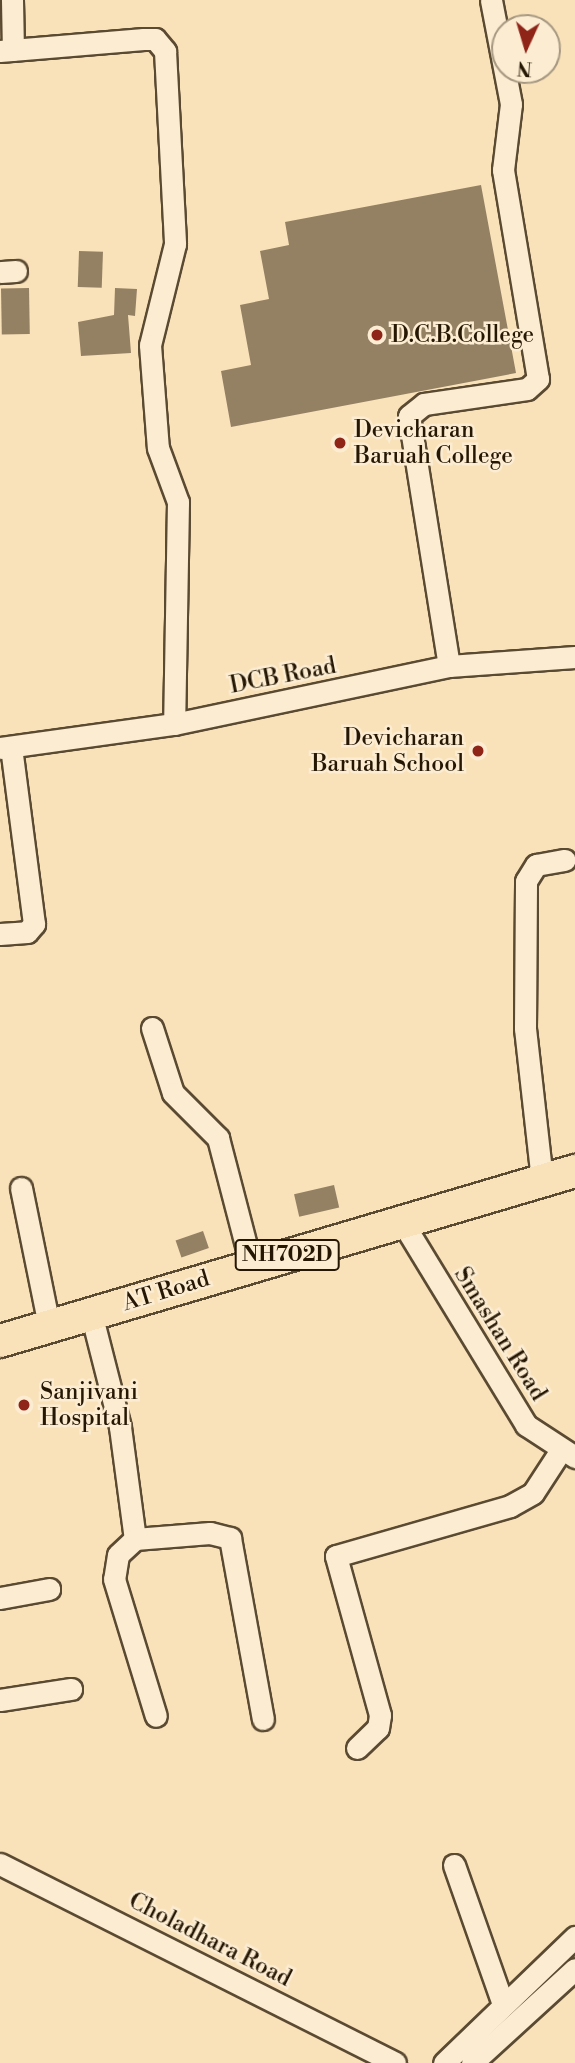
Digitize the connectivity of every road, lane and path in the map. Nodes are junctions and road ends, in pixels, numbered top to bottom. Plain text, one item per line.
1 (12, 0) edge
2 (491, 0) edge
3 (7, 51) edge
4 (575, 657) edge
5 (449, 666) junction
6 (174, 724) junction
7 (6, 748) edge
8 (565, 860) dead end
9 (0, 934) edge
10 (152, 1028) dead end
11 (575, 1171) edge
12 (542, 1180) junction
13 (21, 1188) dead end
14 (401, 1220) junction
15 (251, 1265) junction
16 (91, 1313) junction
17 (49, 1326) junction
18 (0, 1341) edge
19 (568, 1453) edge
20 (135, 1539) junction
21 (49, 1589) dead end
22 (0, 1598) edge
23 (71, 1689) dead end
24 (0, 1700) edge
25 (156, 1716) dead end
26 (263, 1719) dead end
27 (357, 1748) dead end
28 (0, 1864) edge
29 (454, 1865) dead end
30 (575, 1937) edge
31 (575, 1969) edge
32 (503, 2004) junction
33 (395, 2063) edge
34 (444, 2063) edge
35 (472, 2063) edge

1 - 3 street
2 - 5 street
3 - 6 street
4 - 5 street, DCB Road
5 - 6 street, DCB Road
6 - 7 street, DCB Road
7 - 9 street
8 - 12 street
10 - 15 street
11 - 12 highway, AT Road / NH702D
12 - 14 highway, AT Road / NH702D
13 - 17 street
14 - 15 highway, AT Road / NH702D
14 - 19 street, Smashan Road
15 - 16 highway, AT Road / NH702D
16 - 17 highway, AT Road / NH702D
16 - 20 street
17 - 18 highway, AT Road / NH702D
19 - 27 street
20 - 25 street
20 - 26 street
21 - 22 street
23 - 24 street
28 - 33 street, Choladhara Road
29 - 32 street
30 - 32 street
31 - 35 street
32 - 34 street

